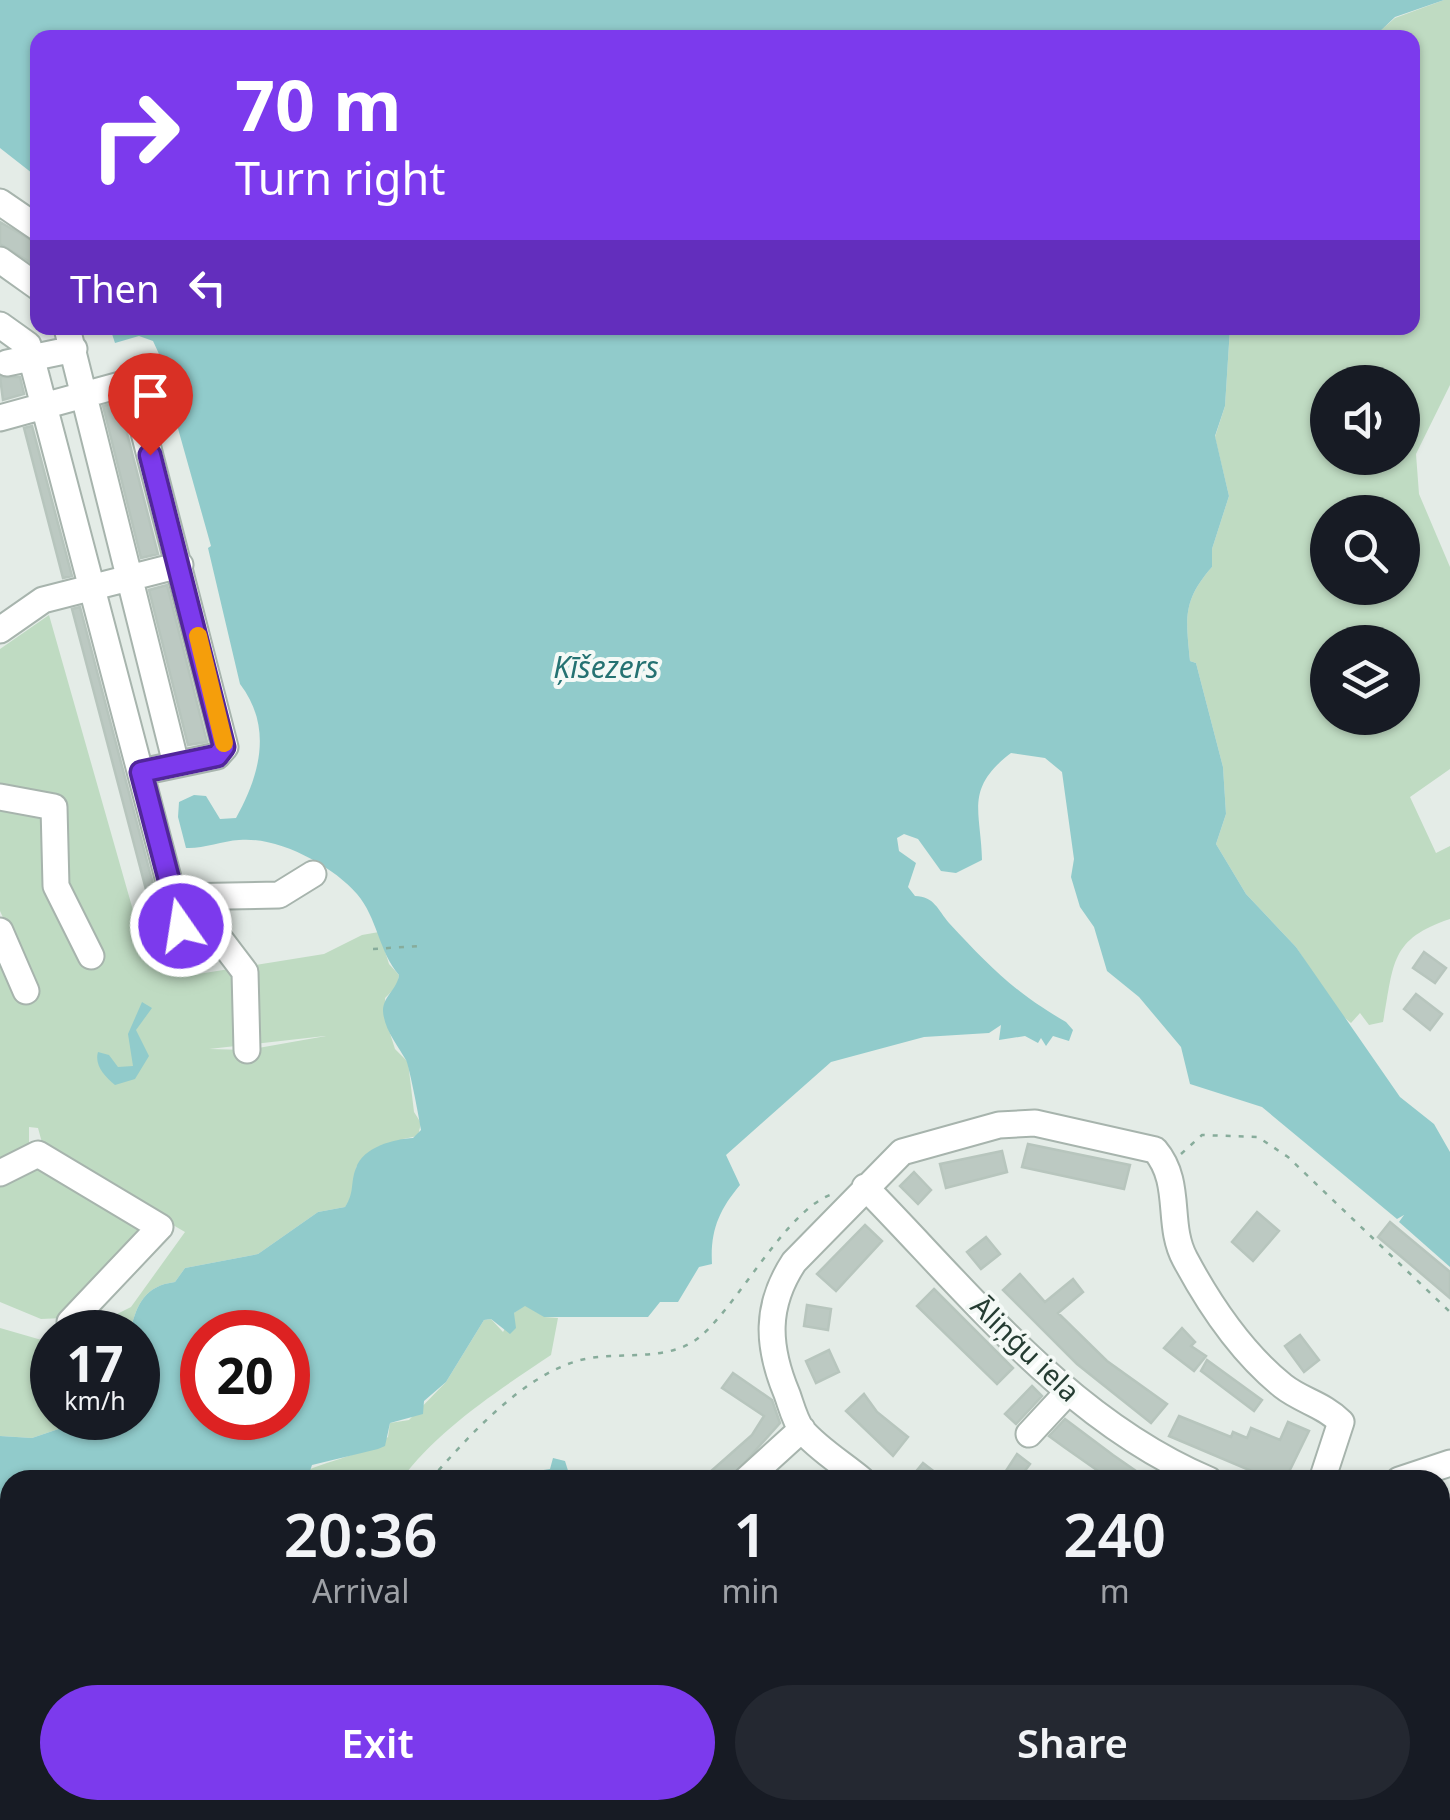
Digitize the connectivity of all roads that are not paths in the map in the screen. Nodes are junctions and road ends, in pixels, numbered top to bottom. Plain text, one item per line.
1 (0, 202) edge
2 (30, 223) edge
3 (0, 260) edge
4 (30, 281) edge
5 (0, 325) edge
6 (71, 338) edge
7 (21, 352) edge
8 (86, 393) junction
9 (44, 407) junction
10 (0, 418) edge
11 (180, 564) junction
12 (130, 578) junction
13 (90, 588) junction
14 (0, 630) edge
15 (176, 764) junction
16 (141, 772) junction
17 (0, 797) edge
18 (313, 874) dead end
19 (181, 897) junction
20 (181, 926) dead end
21 (0, 931) edge
22 (92, 956) dead end
23 (26, 991) dead end
24 (247, 1050) dead end
25 (0, 1172) edge
26 (861, 1191) junction
27 (81, 1310) edge
28 (1068, 1393) junction
29 (802, 1429) junction
30 (1030, 1434) dead end
31 (757, 1470) edge
32 (850, 1470) edge
33 (1186, 1470) edge
34 (1325, 1470) edge

1 - 2 street
3 - 4 street
5 - 7 street
6 - 7 street
6 - 8 street
7 - 9 street
8 - 9 street
8 - 11 street
8 - 12 street
9 - 10 street
9 - 13 street
11 - 12 street
11 - 15 street
12 - 13 street
12 - 15 street
13 - 14 street
13 - 16 street
15 - 16 street
16 - 19 street
17 - 22 street
18 - 19 street
19 - 20 street
19 - 24 street
21 - 23 street
25 - 27 street
26 - 28 street, Āliņģu iela
26 - 29 street
26 - 34 street
28 - 30 street
28 - 33 street, Āliņģu iela
29 - 31 street
29 - 32 street

